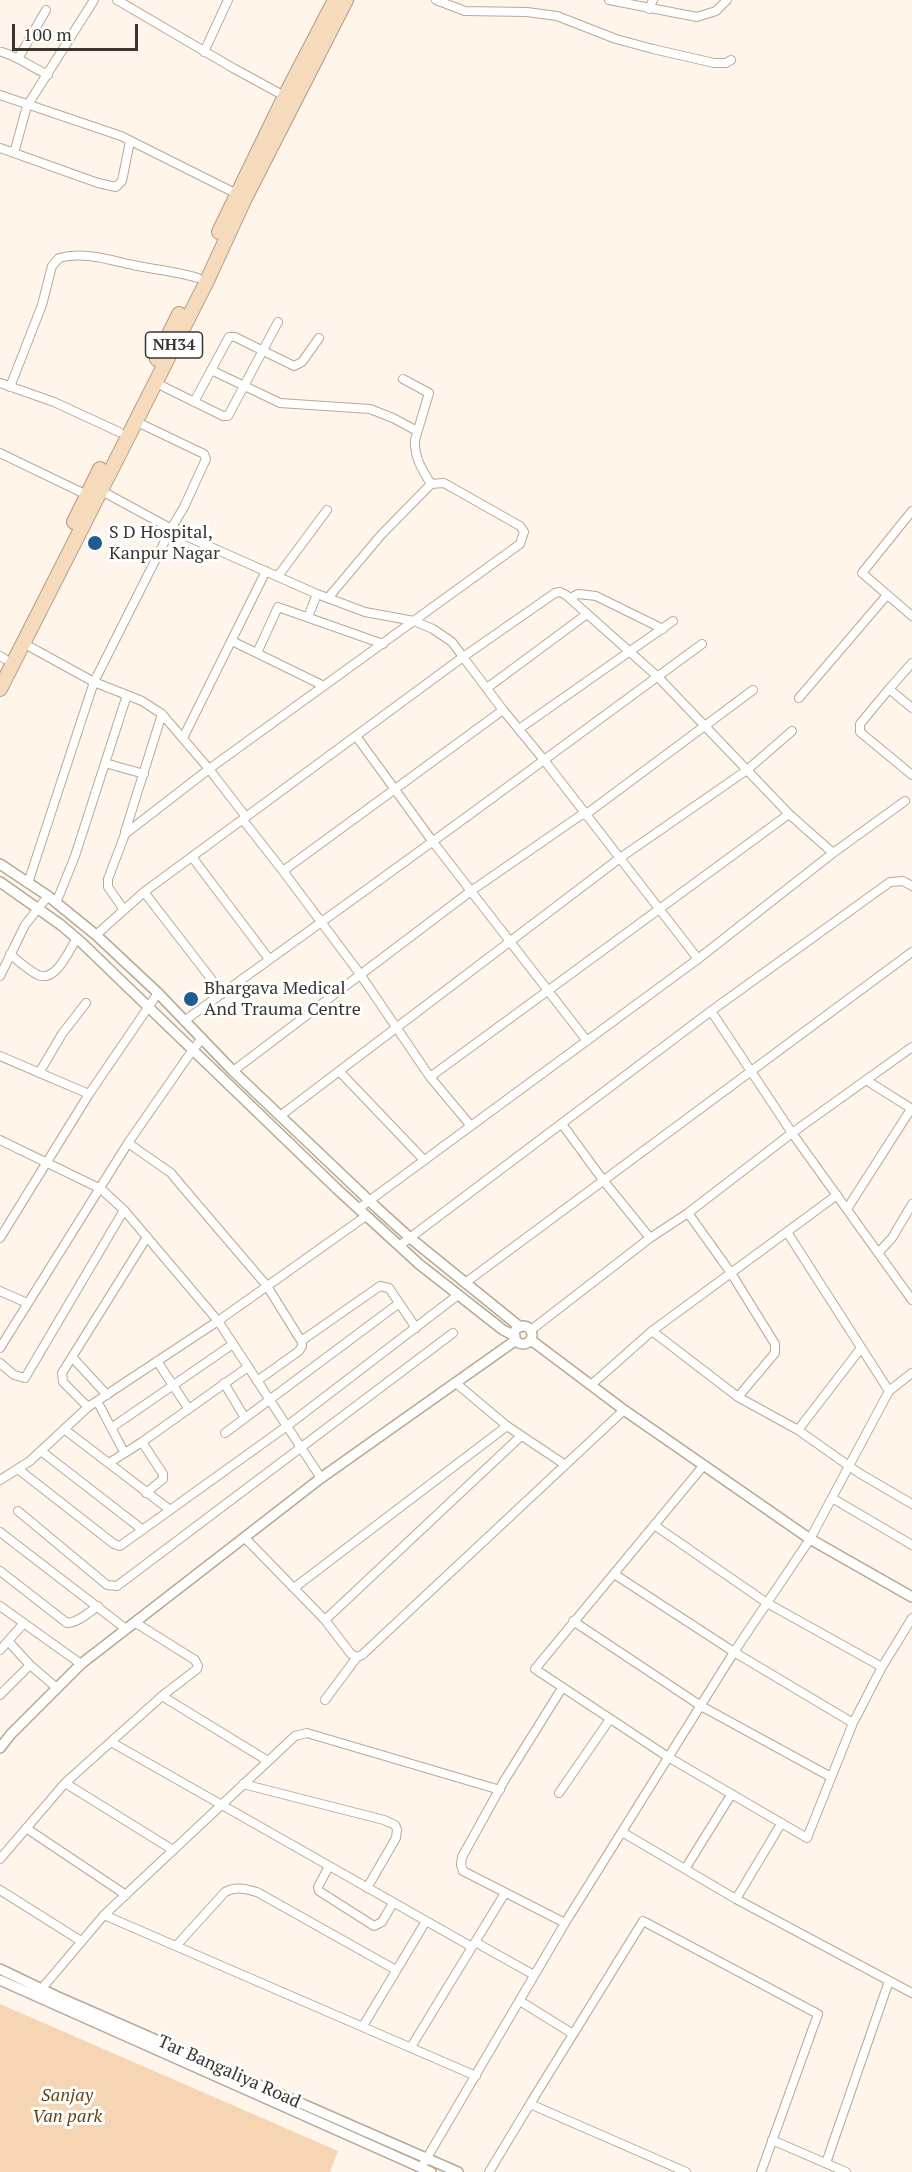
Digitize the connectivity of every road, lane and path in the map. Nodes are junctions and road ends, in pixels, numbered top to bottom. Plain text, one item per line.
1 (94, 0) edge
2 (117, 0) edge
3 (228, 0) edge
4 (335, 0) edge
5 (346, 0) edge
6 (436, 0) edge
7 (609, 0) edge
8 (653, 0) edge
9 (727, 0) edge
10 (649, 9) junction
11 (46, 10) dead end
12 (2, 52) dead end
13 (204, 52) junction
14 (19, 57) junction
15 (731, 60) dead end
16 (48, 75) junction
17 (0, 95) edge
18 (290, 99) junction
19 (27, 106) junction
20 (130, 141) junction
21 (0, 148) edge
22 (14, 153) junction
23 (241, 196) junction
24 (198, 278) junction
25 (278, 322) dead end
26 (319, 338) dead end
27 (263, 351) junction
28 (211, 370) junction
29 (403, 380) dead end
30 (154, 382) junction
31 (0, 384) edge
32 (245, 386) junction
33 (10, 387) junction
34 (194, 402) junction
35 (135, 421) junction
36 (417, 431) junction
37 (119, 432) junction
38 (0, 453) edge
39 (431, 484) junction
40 (93, 492) junction
41 (327, 510) dead end
42 (912, 511) edge
43 (171, 529) junction
44 (266, 571) junction
45 (278, 576) junction
46 (317, 594) junction
47 (887, 595) junction
48 (328, 598) junction
49 (570, 598) junction
50 (587, 614) junction
51 (912, 616) edge
52 (308, 617) junction
53 (414, 621) junction
54 (673, 621) dead end
55 (663, 629) junction
56 (232, 641) junction
57 (23, 643) junction
58 (383, 644) junction
59 (702, 644) dead end
60 (629, 652) junction
61 (257, 653) junction
62 (463, 657) junction
63 (2, 661) edge
64 (912, 663) edge
65 (658, 677) junction
66 (94, 682) junction
67 (324, 687) junction
68 (487, 688) junction
69 (0, 689) edge
70 (890, 689) junction
71 (753, 690) dead end
72 (127, 695) junction
73 (799, 698) dead end
74 (912, 708) edge
75 (503, 710) junction
76 (162, 714) junction
77 (705, 726) junction
78 (519, 729) junction
79 (792, 731) dead end
80 (356, 736) junction
81 (183, 738) junction
82 (544, 760) junction
83 (105, 763) junction
84 (209, 769) junction
85 (747, 770) junction
86 (144, 774) junction
87 (912, 775) edge
88 (394, 790) junction
89 (905, 801) dead end
90 (584, 814) junction
91 (789, 814) junction
92 (244, 819) junction
93 (125, 834) junction
94 (433, 842) junction
95 (833, 853) junction
96 (192, 857) junction
97 (620, 858) junction
98 (0, 864) edge
99 (283, 871) junction
100 (0, 882) edge
101 (28, 883) junction
102 (912, 886) edge
103 (471, 891) junction
104 (144, 892) junction
105 (52, 900) junction
106 (37, 908) junction
107 (659, 909) junction
108 (124, 910) junction
109 (321, 922) junction
110 (96, 935) junction
111 (76, 938) junction
112 (511, 941) junction
113 (912, 952) edge
114 (10, 954) junction
115 (269, 959) junction
116 (698, 959) junction
117 (360, 974) junction
118 (0, 976) edge
119 (548, 990) junction
120 (158, 993) junction
121 (222, 993) junction
122 (86, 1003) dead end
123 (148, 1007) junction
124 (711, 1011) junction
125 (184, 1021) junction
126 (397, 1028) junction
127 (202, 1038) junction
128 (587, 1041) junction
129 (912, 1047) edge
130 (192, 1050) junction
131 (0, 1056) edge
132 (233, 1071) junction
133 (340, 1072) junction
134 (751, 1072) junction
135 (39, 1073) junction
136 (430, 1077) junction
137 (866, 1080) junction
138 (89, 1094) junction
139 (912, 1109) edge
140 (280, 1116) junction
141 (562, 1124) junction
142 (471, 1126) junction
143 (792, 1133) junction
144 (0, 1140) edge
145 (128, 1143) junction
146 (424, 1160) junction
147 (47, 1162) junction
148 (603, 1180) junction
149 (101, 1189) junction
150 (837, 1195) junction
151 (369, 1201) junction
152 (912, 1204) edge
153 (847, 1209) junction
154 (124, 1210) junction
155 (362, 1212) junction
156 (688, 1213) junction
157 (0, 1219) edge
158 (9, 1223) junction
159 (787, 1232) junction
160 (147, 1237) junction
161 (409, 1237) junction
162 (0, 1238) edge
163 (650, 1238) junction
164 (399, 1246) junction
165 (878, 1253) junction
166 (731, 1273) junction
167 (465, 1283) junction
168 (267, 1286) junction
169 (0, 1291) edge
170 (458, 1295) junction
171 (912, 1300) edge
172 (27, 1304) junction
173 (398, 1304) junction
174 (218, 1321) junction
175 (416, 1328) junction
176 (652, 1331) junction
177 (453, 1333) dead end
178 (517, 1334) junction
179 (531, 1335) junction
180 (302, 1339) junction
181 (233, 1344) junction
182 (0, 1348) edge
183 (861, 1348) junction
184 (72, 1357) junction
185 (157, 1361) junction
186 (0, 1363) edge
187 (248, 1367) junction
188 (912, 1373) edge
189 (257, 1381) junction
190 (224, 1383) junction
191 (174, 1384) junction
192 (457, 1384) junction
193 (591, 1385) junction
194 (888, 1391) junction
195 (107, 1395) junction
196 (738, 1397) junction
197 (270, 1400) junction
198 (97, 1401) junction
199 (88, 1407) junction
200 (188, 1408) junction
201 (624, 1410) junction
202 (245, 1418) junction
203 (286, 1426) junction
204 (507, 1426) junction
205 (111, 1428) junction
206 (64, 1429) junction
207 (798, 1430) junction
208 (225, 1432) dead end
209 (520, 1436) junction
210 (142, 1442) junction
211 (302, 1448) junction
212 (41, 1451) junction
213 (124, 1452) junction
214 (109, 1463) junction
215 (564, 1464) junction
216 (704, 1465) junction
217 (849, 1466) junction
218 (0, 1467) edge
219 (18, 1469) junction
220 (7, 1474) junction
221 (321, 1478) junction
222 (0, 1480) edge
223 (146, 1493) junction
224 (832, 1498) junction
225 (912, 1504) edge
226 (170, 1510) junction
227 (18, 1511) dead end
228 (654, 1525) junction
229 (143, 1530) junction
230 (0, 1532) edge
231 (246, 1538) junction
232 (810, 1539) junction
233 (912, 1545) edge
234 (0, 1571) edge
235 (614, 1574) junction
236 (294, 1587) junction
237 (912, 1597) edge
238 (767, 1603) junction
239 (0, 1606) edge
240 (98, 1606) junction
241 (912, 1618) edge
242 (325, 1620) junction
243 (573, 1621) junction
244 (24, 1623) junction
245 (136, 1623) junction
246 (126, 1629) junction
247 (8, 1641) junction
248 (0, 1650) edge
249 (734, 1652) junction
250 (357, 1657) junction
251 (81, 1664) junction
252 (30, 1665) junction
253 (882, 1667) junction
254 (57, 1688) junction
255 (562, 1688) junction
256 (0, 1695) edge
257 (162, 1696) junction
258 (325, 1700) dead end
259 (701, 1706) junction
260 (610, 1719) junction
261 (853, 1724) junction
262 (111, 1742) junction
263 (0, 1748) edge
264 (668, 1757) junction
265 (268, 1761) junction
266 (831, 1777) junction
267 (64, 1783) junction
268 (243, 1785) junction
269 (500, 1790) junction
270 (558, 1793) dead end
271 (730, 1795) junction
272 (221, 1805) junction
273 (781, 1824) junction
274 (26, 1828) junction
275 (622, 1832) junction
276 (173, 1850) junction
277 (0, 1859) edge
278 (329, 1866) junction
279 (686, 1869) junction
280 (367, 1888) junction
281 (0, 1890) edge
282 (505, 1893) junction
283 (126, 1894) junction
284 (736, 1899) junction
285 (393, 1902) junction
286 (104, 1915) junction
287 (426, 1921) junction
288 (565, 1923) junction
289 (81, 1941) junction
290 (473, 1945) junction
291 (176, 1946) junction
292 (0, 1969) edge
293 (396, 1970) junction
294 (534, 1975) junction
295 (0, 1980) edge
296 (889, 1981) junction
297 (38, 1993) junction
298 (912, 1993) edge
299 (520, 2001) junction
300 (363, 2026) junction
301 (573, 2034) junction
302 (411, 2047) junction
303 (476, 2076) junction
304 (235, 2080) junction
305 (530, 2103) junction
306 (772, 2140) junction
307 (426, 2158) junction
308 (826, 2163) junction
309 (421, 2168) junction
310 (431, 2172) edge
311 (458, 2172) edge
312 (489, 2172) edge
313 (686, 2172) edge
314 (760, 2172) edge
315 (846, 2172) edge

1 - 16 street
2 - 13 street
3 - 13 street
4 - 18 highway, NH34
5 - 18 highway, NH34
6 - 15 street
7 - 10 street
8 - 10 street
9 - 10 street
11 - 14 street
12 - 14 street
13 - 18 street
14 - 16 street
16 - 19 street
17 - 19 street
18 - 23 highway, NH34
19 - 20 street
19 - 22 street
20 - 22 street
20 - 23 street
21 - 22 street
23 - 24 highway, NH34
23 - 30 highway, NH34
24 - 33 street
24 - 37 highway, NH34
25 - 27 street
26 - 27 street
27 - 28 street
27 - 32 street
28 - 32 street
28 - 34 street
29 - 36 street
30 - 34 street
30 - 35 highway, NH34
31 - 33 street
32 - 34 street
32 - 36 street
33 - 37 street
35 - 40 highway, NH34
35 - 43 street
36 - 39 street
37 - 40 highway, NH34
38 - 40 street
39 - 48 street
39 - 53 street
40 - 43 street
40 - 57 highway, NH34
40 - 63 highway, NH34
41 - 45 street
42 - 47 street
43 - 44 street
43 - 66 street
44 - 45 street
44 - 56 street
45 - 46 street
46 - 48 street
46 - 52 street
47 - 51 street
47 - 73 street
48 - 53 street
49 - 50 street
49 - 55 street
49 - 62 street
50 - 60 street
50 - 68 street
52 - 58 street
52 - 61 street
53 - 58 street
53 - 62 street
54 - 55 street
55 - 60 street
56 - 61 street
56 - 81 street
57 - 66 street
57 - 69 highway, NH34
58 - 67 street
59 - 65 street
60 - 65 street
60 - 78 street
61 - 67 street
62 - 68 street
62 - 80 street
64 - 70 street
65 - 77 street
65 - 82 street
66 - 72 street
66 - 101 street
67 - 84 street
68 - 75 street
70 - 74 street
70 - 87 street
71 - 77 street
72 - 76 street
72 - 83 street
75 - 78 street
75 - 88 street
76 - 81 street
76 - 86 street
77 - 85 street
77 - 90 street
78 - 82 street
79 - 85 street
80 - 88 street
80 - 92 street
81 - 84 street
82 - 90 street
82 - 94 street
83 - 86 street
83 - 105 street
84 - 92 street
84 - 93 street
85 - 91 street
85 - 97 street
86 - 93 street
88 - 94 street
88 - 99 street
89 - 95 street
90 - 97 street
90 - 103 street
91 - 95 street
91 - 107 street
92 - 96 street
92 - 99 street
93 - 108 street
94 - 103 street
94 - 109 street
95 - 116 street
96 - 104 street
96 - 115 street
97 - 107 street
97 - 112 street
98 - 101 street
99 - 109 street
100 - 106 street
101 - 105 street
102 - 124 street
103 - 112 street
103 - 117 street
104 - 108 street
104 - 121 street
105 - 106 street
105 - 110 street
106 - 111 street
106 - 114 street
107 - 116 street
107 - 119 street
108 - 110 street
109 - 115 street
109 - 117 street
110 - 120 street
111 - 114 street
111 - 123 street
112 - 119 street
112 - 126 street
113 - 134 street
114 - 118 street
115 - 121 street
116 - 128 street
117 - 126 street
117 - 132 street
119 - 128 street
119 - 136 street
120 - 123 street
120 - 125 street
121 - 125 street
122 - 135 street
123 - 130 street
123 - 138 street
124 - 134 street
124 - 141 street
125 - 127 street
126 - 133 street
126 - 136 street
127 - 130 street
127 - 132 street
128 - 142 street
129 - 137 street
130 - 145 street
130 - 155 street
131 - 135 street
132 - 140 street
133 - 140 street
133 - 146 street
134 - 143 street
134 - 148 street
135 - 138 street
136 - 142 street
137 - 139 street
137 - 143 street
138 - 147 street
139 - 153 street
140 - 151 street
141 - 148 street
141 - 161 street
142 - 146 street
143 - 150 street
143 - 156 street
144 - 147 street
145 - 149 street
145 - 168 street
146 - 151 street
147 - 149 street
147 - 158 street
148 - 163 street
148 - 167 street
149 - 154 street
149 - 172 street
150 - 153 street
150 - 159 street
151 - 155 street
151 - 161 street
152 - 165 street
153 - 165 street
154 - 160 street
154 - 186 street
155 - 164 street
155 - 168 street
156 - 163 street
156 - 166 street
157 - 158 street
158 - 162 street
159 - 166 street
159 - 183 street
160 - 174 street
160 - 184 street
161 - 164 street
161 - 167 street
163 - 179 street
164 - 170 street
165 - 171 street
166 - 176 street
166 - 196 street
167 - 178 street
168 - 174 street
168 - 180 street
169 - 172 street
170 - 175 street
170 - 178 street
172 - 182 street
173 - 175 street
173 - 180 street
173 - 197 street
174 - 181 street
174 - 185 street
175 - 203 street
176 - 193 street
176 - 196 street
177 - 211 street
178 - 179 street
178 - 179 street
178 - 192 street
179 - 193 street
180 - 189 street
181 - 187 street
181 - 191 street
183 - 194 street
183 - 207 street
184 - 195 street
184 - 199 street
185 - 191 street
185 - 195 street
187 - 189 street
187 - 190 street
188 - 194 street
189 - 197 street
190 - 200 street
190 - 202 street
191 - 200 street
191 - 205 street
192 - 204 street
192 - 221 street
193 - 201 street
194 - 217 street
195 - 198 street
196 - 207 street
197 - 202 street
197 - 203 street
198 - 199 street
198 - 205 street
199 - 206 street
200 - 210 street
201 - 215 street
201 - 216 street
202 - 208 street
203 - 211 street
203 - 226 street
204 - 209 street
204 - 236 street
205 - 213 street
206 - 212 street
206 - 214 street
207 - 217 street
209 - 215 street
209 - 242 street
210 - 213 street
210 - 223 street
211 - 221 street
211 - 227 street
212 - 219 street
212 - 229 street
213 - 214 street
214 - 223 street
215 - 250 street
216 - 228 street
216 - 232 street
217 - 224 street
217 - 225 street
218 - 220 street
219 - 220 street
219 - 229 street
220 - 222 street
221 - 231 street
223 - 226 street
224 - 232 street
224 - 233 street
226 - 229 street
228 - 235 street
228 - 238 street
230 - 240 street
231 - 236 street
231 - 245 street
232 - 237 street
232 - 238 street
234 - 240 street
235 - 243 street
235 - 249 street
236 - 242 street
238 - 249 street
238 - 253 street
239 - 244 street
240 - 246 street
241 - 253 street
242 - 250 street
243 - 255 street
243 - 259 street
244 - 247 street
244 - 251 street
245 - 246 street
245 - 257 street
246 - 251 street
247 - 248 street
247 - 252 street
249 - 259 street
249 - 261 street
250 - 258 street
251 - 254 street
252 - 254 street
252 - 256 street
253 - 261 street
254 - 263 street
255 - 260 street
255 - 269 street
257 - 262 street
257 - 265 street
259 - 264 street
259 - 266 street
260 - 264 street
260 - 270 street
261 - 266 street
262 - 267 street
262 - 272 street
264 - 271 street
264 - 275 street
265 - 268 street
265 - 269 street
266 - 273 street
267 - 274 street
267 - 276 street
268 - 272 street
268 - 280 street
269 - 282 street
271 - 273 street
271 - 279 street
272 - 276 street
272 - 278 street
273 - 284 street
274 - 277 street
274 - 283 street
275 - 279 street
275 - 288 street
276 - 283 street
278 - 280 street
278 - 285 street
279 - 284 street
280 - 285 street
281 - 289 street
282 - 288 street
282 - 290 street
283 - 286 street
284 - 296 street
285 - 287 street
286 - 289 street
286 - 291 street
287 - 290 street
287 - 293 street
288 - 294 street
289 - 297 street
290 - 294 street
290 - 302 street
291 - 293 street
291 - 300 street
292 - 297 street
293 - 300 street
294 - 299 street
295 - 297 street, Tar Bangaliya Road
296 - 298 street
296 - 308 street
297 - 304 street, Tar Bangaliya Road
299 - 301 street
299 - 303 street
300 - 302 street
301 - 305 street
301 - 306 street
302 - 303 street
303 - 307 street
304 - 307 street, Tar Bangaliya Road
304 - 309 street, Tar Bangaliya Road
305 - 312 street
305 - 313 street
306 - 308 street
306 - 314 street
307 - 309 street
307 - 311 street, Tar Bangaliya Road
308 - 315 street
309 - 310 street, Tar Bangaliya Road

